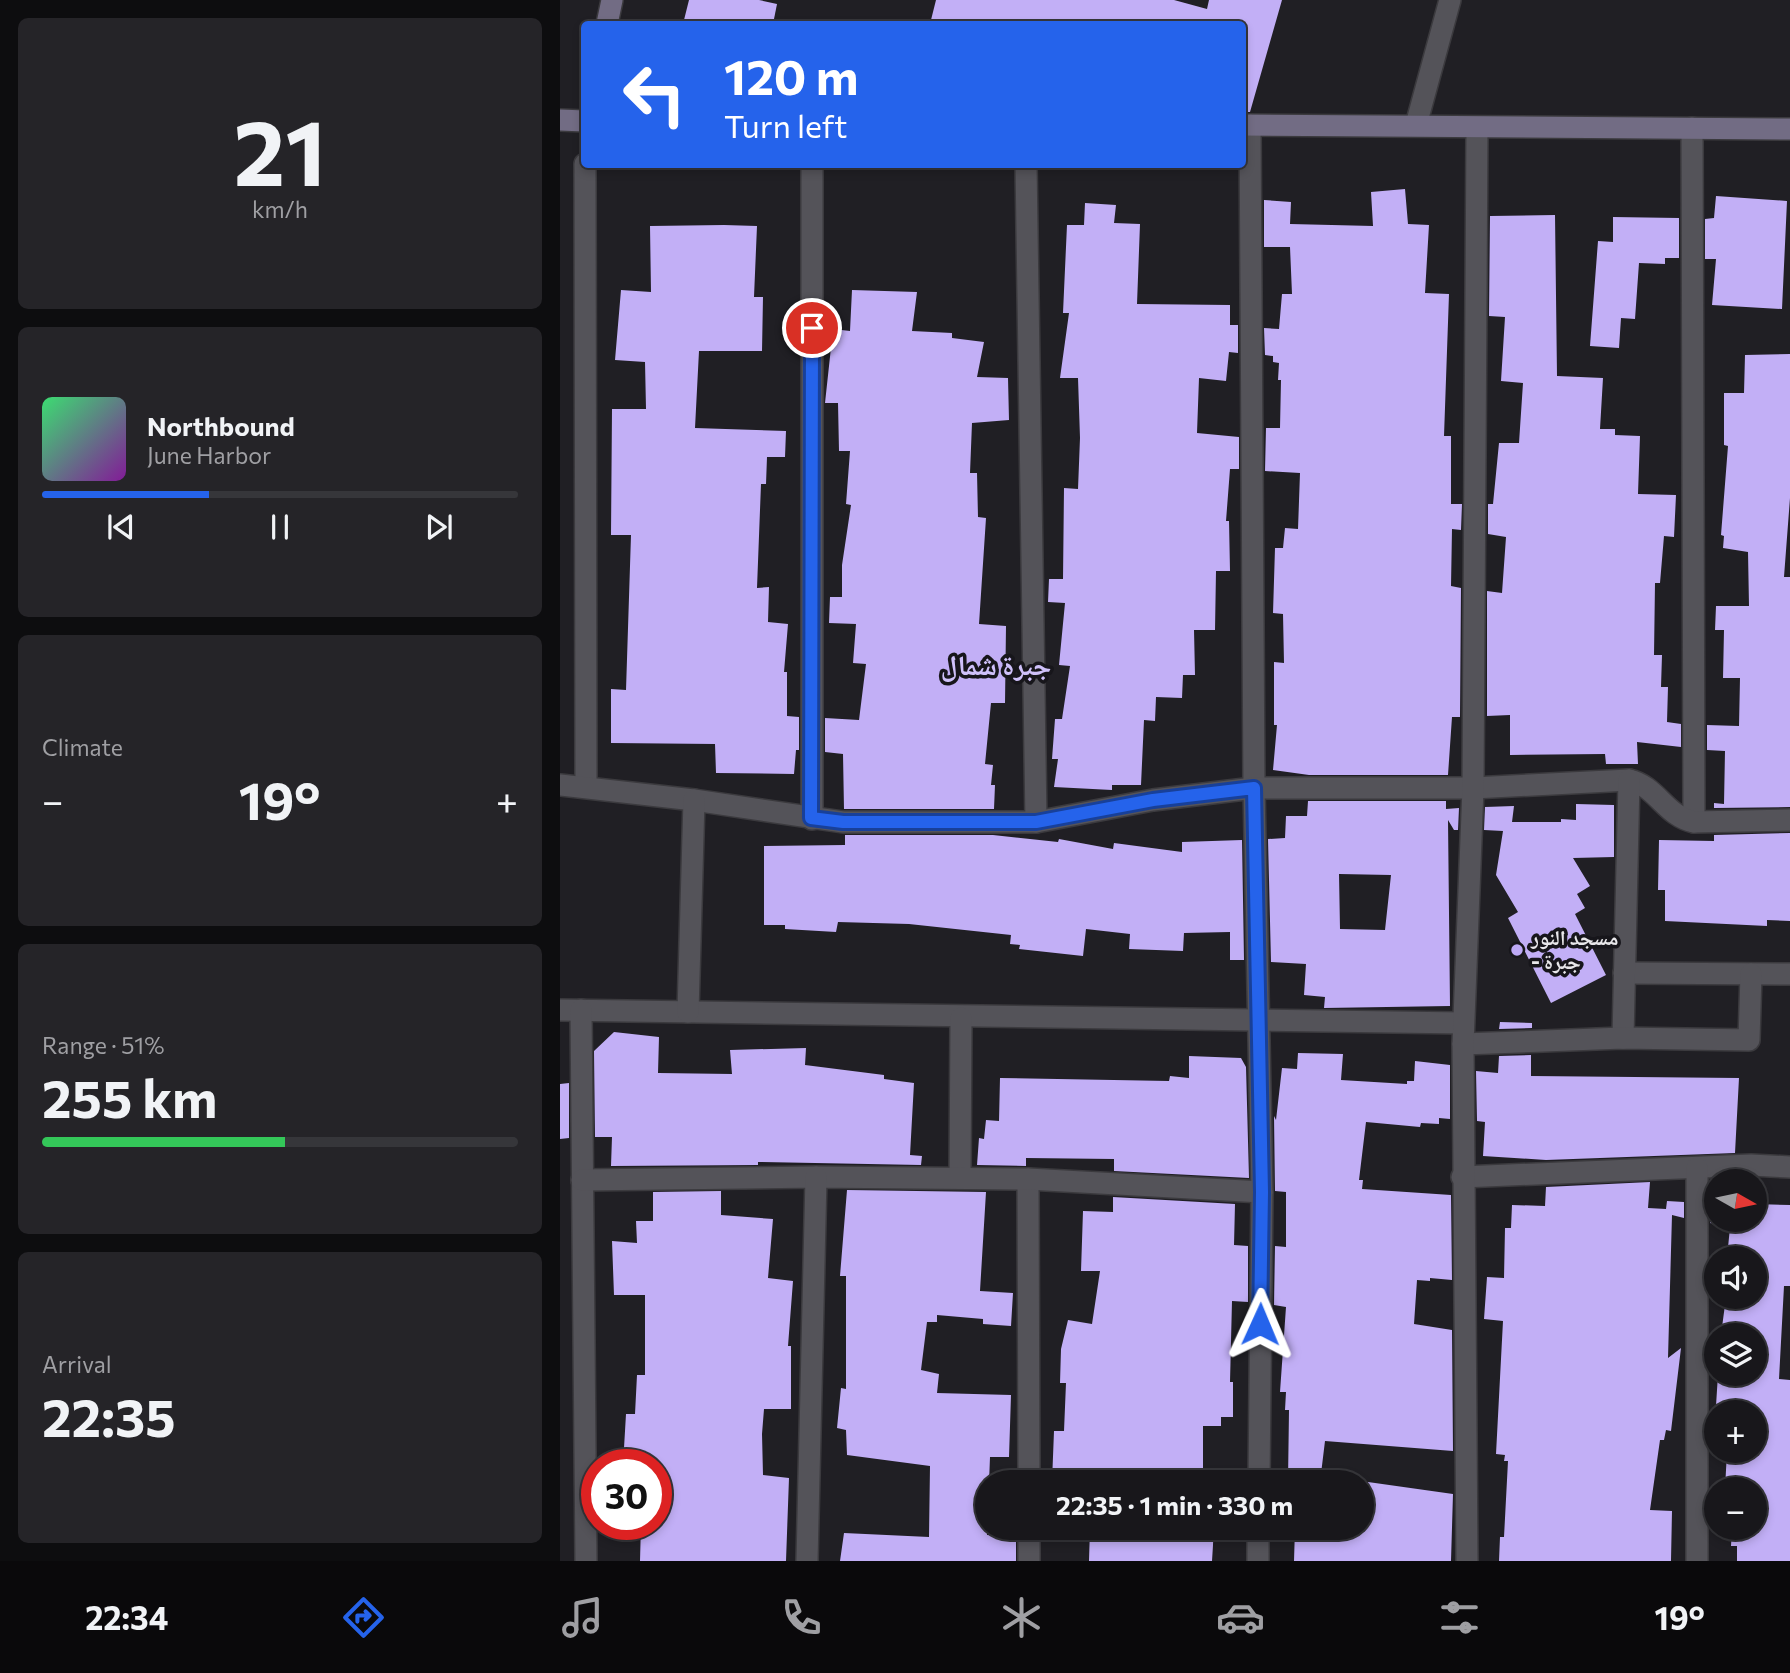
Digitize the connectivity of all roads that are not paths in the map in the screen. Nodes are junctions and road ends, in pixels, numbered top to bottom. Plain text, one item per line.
1 (612, 0) edge
2 (1450, 0) edge
3 (608, 21) edge
4 (560, 120) edge
5 (581, 121) edge
6 (1246, 125) edge
7 (1416, 125) junction
8 (1477, 128) junction
9 (1692, 128) junction
10 (1790, 129) edge
11 (585, 168) edge
12 (812, 168) edge
13 (1026, 168) edge
14 (1629, 780) junction
15 (560, 785) edge
16 (586, 787) junction
17 (1254, 788) junction
18 (1473, 788) junction
19 (694, 800) junction
20 (811, 818) junction
21 (1790, 820) edge
22 (1036, 822) junction
23 (1694, 822) junction
24 (1624, 973) junction
25 (1751, 974) junction
26 (1790, 974) edge
27 (571, 1010) edge
28 (688, 1012) junction
29 (961, 1018) junction
30 (1258, 1021) junction
31 (1463, 1033) junction
32 (1623, 1038) junction
33 (1790, 1167) edge
34 (1697, 1168) junction
35 (816, 1177) junction
36 (1462, 1177) junction
37 (960, 1178) junction
38 (1028, 1178) junction
39 (582, 1180) junction
40 (1262, 1192) junction
41 (1030, 1470) edge
42 (1259, 1470) edge
43 (1029, 1540) edge
44 (1258, 1540) edge
45 (586, 1561) edge
46 (807, 1561) edge
47 (1029, 1561) edge
48 (1258, 1561) edge
49 (1466, 1561) edge
50 (1697, 1561) edge

1 - 3 street
2 - 7 street
4 - 5 street
6 - 7 street
6 - 17 street
7 - 8 street
8 - 9 street
8 - 18 street
9 - 10 street
9 - 23 street
11 - 16 street
12 - 20 street
13 - 22 street
14 - 18 street
14 - 23 street
14 - 24 street
15 - 16 street
16 - 19 street
17 - 18 street
17 - 22 street
17 - 30 street
18 - 31 street
19 - 20 street
19 - 28 street
20 - 22 street
21 - 23 street
24 - 25 street
24 - 32 street
25 - 26 street
25 - 32 street
27 - 28 street
27 - 39 street
28 - 29 street
29 - 30 street
29 - 37 street
30 - 31 street
30 - 40 street
31 - 32 street
31 - 36 street
33 - 34 street
34 - 36 street
34 - 50 street
35 - 37 street
35 - 39 street
35 - 46 street
36 - 49 street
37 - 38 street
38 - 40 street
38 - 41 street
39 - 45 street
40 - 42 street
43 - 47 street
44 - 48 street

